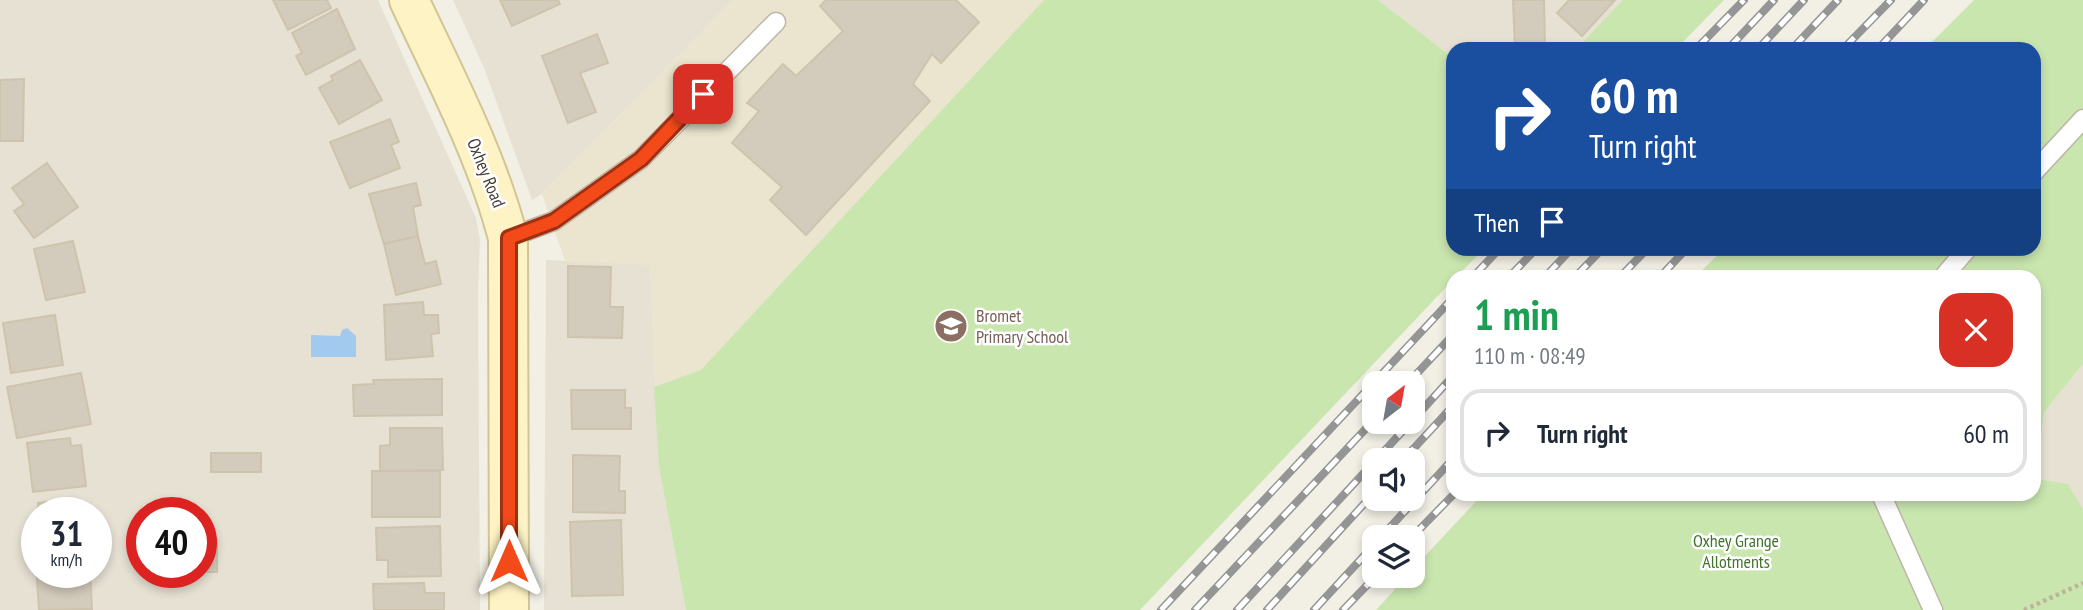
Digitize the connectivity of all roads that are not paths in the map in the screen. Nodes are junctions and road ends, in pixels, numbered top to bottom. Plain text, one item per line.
1 (409, 0) edge
2 (776, 23) dead end
3 (2083, 119) edge
4 (2041, 164) edge
5 (509, 238) junction
6 (1961, 256) edge
7 (1949, 270) edge
8 (1884, 501) edge
9 (509, 610) edge
10 (1933, 610) edge

1 - 5 street, Oxhey Road
2 - 5 lane
3 - 4 lane
5 - 9 street, Oxhey Road
6 - 7 lane
8 - 10 lane

